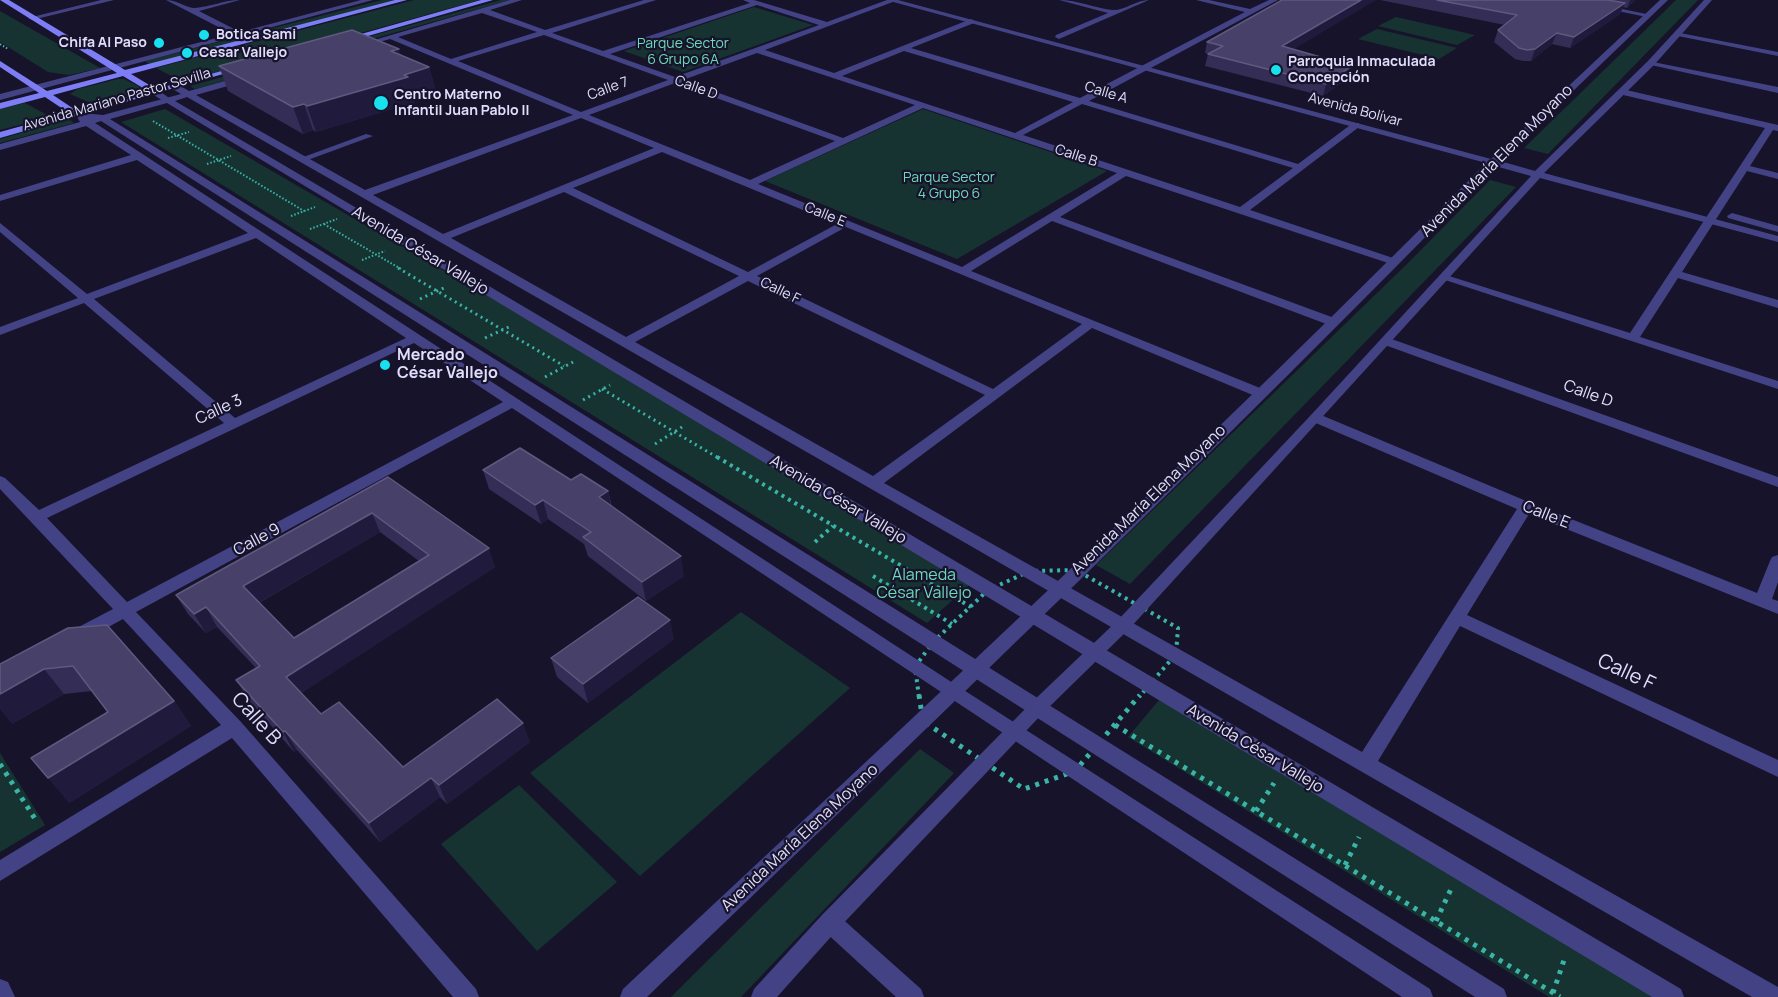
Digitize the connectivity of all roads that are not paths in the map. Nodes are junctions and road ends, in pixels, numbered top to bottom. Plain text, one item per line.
1 (4, 0) edge
2 (110, 0) edge
3 (170, 0) edge
4 (236, 0) edge
5 (369, 0) edge
6 (403, 0) edge
7 (489, 0) edge
8 (518, 0) edge
9 (652, 0) edge
10 (746, 0) edge
11 (892, 0) edge
12 (919, 0) edge
13 (1063, 0) edge
14 (1145, 0) edge
15 (1200, 0) edge
16 (1274, 0) edge
17 (1567, 0) edge
18 (1664, 0) edge
19 (1708, 0) edge
20 (757, 3) junction
21 (482, 10) junction
22 (191, 11) junction
23 (1252, 12) junction
24 (1115, 13) junction
25 (1647, 15) junction
26 (32, 18) junction
27 (971, 21) junction
28 (828, 24) junction
29 (544, 33) junction
30 (239, 34) junction
31 (1678, 34) junction
32 (391, 36) junction
33 (1059, 37) junction
34 (330, 44) edge
35 (904, 48) junction
36 (345, 50) edge
37 (757, 50) junction
38 (602, 54) junction
39 (1778, 54) edge
40 (451, 61) junction
41 (0, 63) edge
42 (1154, 63) junction
43 (1651, 63) junction
44 (250, 66) edge
45 (113, 67) junction
46 (1144, 68) junction
47 (123, 74) junction
48 (254, 76) edge
49 (834, 76) junction
50 (675, 81) junction
51 (35, 87) junction
52 (1778, 90) edge
53 (1622, 92) junction
54 (171, 93) junction
55 (46, 94) junction
56 (0, 97) edge
57 (1080, 101) junction
58 (923, 105) junction
59 (0, 106) edge
60 (582, 115) junction
61 (89, 118) junction
62 (1356, 124) junction
63 (1396, 125) dead end
64 (1775, 127) edge
65 (353, 128) dead end
66 (0, 135) edge
67 (1015, 136) junction
68 (843, 141) junction
69 (0, 147) edge
70 (663, 148) junction
71 (1501, 155) junction
72 (139, 156) junction
73 (302, 159) junction
74 (1299, 167) junction
75 (1544, 167) junction
76 (1744, 167) junction
77 (1125, 172) junction
78 (1778, 176) edge
79 (750, 184) junction
80 (1625, 187) dead end
81 (564, 188) junction
82 (365, 194) junction
83 (0, 198) edge
84 (1242, 211) junction
85 (1051, 217) junction
86 (1712, 217) junction
87 (846, 223) junction
88 (0, 226) edge
89 (1778, 229) edge
90 (259, 234) junction
91 (442, 238) junction
92 (1778, 240) edge
93 (1395, 262) junction
94 (963, 271) junction
95 (1675, 274) junction
96 (748, 276) junction
97 (1445, 278) junction
98 (86, 298) junction
99 (1778, 304) edge
100 (1333, 322) junction
101 (1090, 324) junction
102 (0, 331) edge
103 (417, 337) junction
104 (1633, 338) junction
105 (1386, 341) junction
106 (626, 342) junction
107 (1778, 385) edge
108 (1260, 393) junction
109 (994, 394) junction
110 (513, 402) junction
111 (1316, 418) junction
112 (233, 423) junction
113 (0, 481) edge
114 (1778, 482) edge
115 (872, 484) junction
116 (1526, 507) junction
117 (37, 517) junction
118 (1778, 561) edge
119 (1059, 587) junction
120 (1770, 605) edge
121 (124, 611) junction
122 (1031, 615) junction
123 (1456, 617) junction
124 (1124, 624) junction
125 (62, 643) edge
126 (1094, 653) junction
127 (976, 669) junction
128 (953, 692) junction
129 (1037, 708) junction
130 (234, 727) junction
131 (1016, 732) junction
132 (1366, 763) junction
133 (1778, 769) edge
134 (0, 871) edge
135 (830, 922) junction
136 (0, 990) edge
137 (4, 997) edge
138 (468, 997) edge
139 (632, 997) edge
140 (762, 997) edge
141 (912, 997) edge
142 (1422, 997) edge
143 (1496, 997) edge
144 (1673, 997) edge
145 (1774, 997) edge

1 - 26 main road, Avenida César Vallejo
2 - 26 street
3 - 22 street
4 - 22 street
5 - 30 street, Avenida Mariano Pastor Sevilla
6 - 47 main road, Avenida Mariano Pastor Sevilla
7 - 34 main road
8 - 21 street
9 - 29 street
10 - 20 street
11 - 27 street, Avenida Bolívar
11 - 28 street, Calle 7
12 - 33 street, Avenida Bolívar
13 - 24 street
14 - 24 street
15 - 23 street
16 - 23 street
17 - 25 street
18 - 25 street, Avenida María Elena Moyano
19 - 31 street
20 - 28 street
20 - 38 street
21 - 29 street, Calle D
21 - 32 street
22 - 30 street
23 - 42 street
24 - 33 street
25 - 71 street, Avenida María Elena Moyano
26 - 45 main road, Avenida César Vallejo
27 - 35 street
27 - 46 street, Avenida Bolívar
28 - 37 street, Calle 7
29 - 38 street, Calle D
29 - 40 street
30 - 45 street, Avenida Mariano Pastor Sevilla
31 - 39 street
31 - 43 street
32 - 36 street
32 - 40 street, Calle E
33 - 42 street, Avenida Bolívar
35 - 49 street
35 - 57 street, Calle A
37 - 49 street, Calle B
37 - 50 street, Calle 7
38 - 50 street, Calle D
40 - 60 street, Calle E
41 - 51 main road
42 - 46 street
42 - 63 street, Avenida Bolívar
43 - 52 street
43 - 53 street
44 - 54 main road, Avenida Mariano Pastor Sevilla
45 - 47 main road, Avenida César Vallejo
45 - 51 street, Avenida Mariano Pastor Sevilla
46 - 57 street
46 - 62 street, Avenida Bolívar
47 - 54 main road, Avenida César Vallejo
47 - 55 main road, Avenida Mariano Pastor Sevilla
48 - 54 street, Avenida Mariano Pastor Sevilla
49 - 58 street, Calle B
50 - 60 street, Calle 7
50 - 68 street, Calle D
51 - 55 main road
51 - 56 street, Avenida Mariano Pastor Sevilla
53 - 64 street
53 - 75 street
54 - 61 main road, Avenida Mariano Pastor Sevilla
54 - 61 street, Avenida Mariano Pastor Sevilla
54 - 73 street, Avenida César Vallejo
54 - 122 street, Avenida César Vallejo
55 - 59 main road, Avenida Mariano Pastor Sevilla
55 - 61 main road
57 - 67 street
57 - 74 street, Calle A
58 - 67 street, Calle B
58 - 68 street
60 - 70 street, Calle E
60 - 82 street, Calle 7
61 - 66 main road, Avenida Mariano Pastor Sevilla
61 - 69 street, Avenida Mariano Pastor Sevilla
61 - 72 street
61 - 127 street
62 - 71 street, Avenida Bolívar
62 - 74 street
64 - 76 street
65 - 73 lane
67 - 77 street, Calle B
68 - 79 street
70 - 79 street, Calle E
70 - 81 street
71 - 75 street, Avenida Bolívar
71 - 93 street, Avenida María Elena Moyano
72 - 83 street
72 - 90 street
73 - 82 street, Avenida César Vallejo
74 - 84 street
75 - 86 street, Avenida Bolívar
75 - 97 street
76 - 78 street
76 - 86 street
77 - 84 street, Calle B
77 - 85 street
79 - 87 street, Calle E
80 - 86 street, Avenida Bolívar
81 - 91 street
81 - 96 street, Calle F
82 - 91 street, Avenida César Vallejo
84 - 93 street, Calle B
85 - 94 street
85 - 100 street
86 - 89 street, Avenida Bolívar
86 - 92 street, Avenida Bolívar
86 - 95 street
87 - 94 street, Calle E
87 - 96 street
88 - 98 street
90 - 98 street
90 - 103 street
91 - 106 street, Avenida César Vallejo
93 - 100 street, Avenida María Elena Moyano
94 - 101 street, Calle E
95 - 99 street
95 - 104 street
96 - 106 street
96 - 109 street, Calle F
97 - 104 street
97 - 105 street
98 - 102 street
98 - 112 street
100 - 108 street, Avenida María Elena Moyano
101 - 108 street, Calle E
101 - 109 street
103 - 110 street
103 - 112 street, Calle 3
104 - 107 street
105 - 111 street
105 - 114 street, Calle D
106 - 115 street, Avenida César Vallejo
108 - 119 street, Avenida María Elena Moyano
109 - 115 street
110 - 121 street, Calle 9
110 - 128 street
111 - 116 street, Calle E
111 - 124 street
112 - 117 street, Calle 3
113 - 117 street, Calle B
115 - 119 street, Avenida César Vallejo
116 - 120 street, Calle E
116 - 123 street
117 - 121 street, Calle B
118 - 120 street
119 - 122 street, Avenida María Elena Moyano
119 - 124 street, Avenida César Vallejo
121 - 125 street, Calle 9
121 - 130 street, Calle B
122 - 126 street, Avenida César Vallejo
122 - 127 street, Avenida María Elena Moyano
123 - 132 street
123 - 133 street, Calle F
124 - 126 street
124 - 132 street, Avenida César Vallejo
126 - 129 street
126 - 144 street, Avenida César Vallejo
127 - 128 street, Avenida María Elena Moyano
127 - 129 street
128 - 131 street
128 - 139 street, Avenida María Elena Moyano
129 - 131 street
129 - 143 street
130 - 134 street
130 - 138 street, Calle B
131 - 135 street
131 - 142 street
132 - 145 street, Avenida César Vallejo
135 - 140 street
135 - 141 street
136 - 137 street

